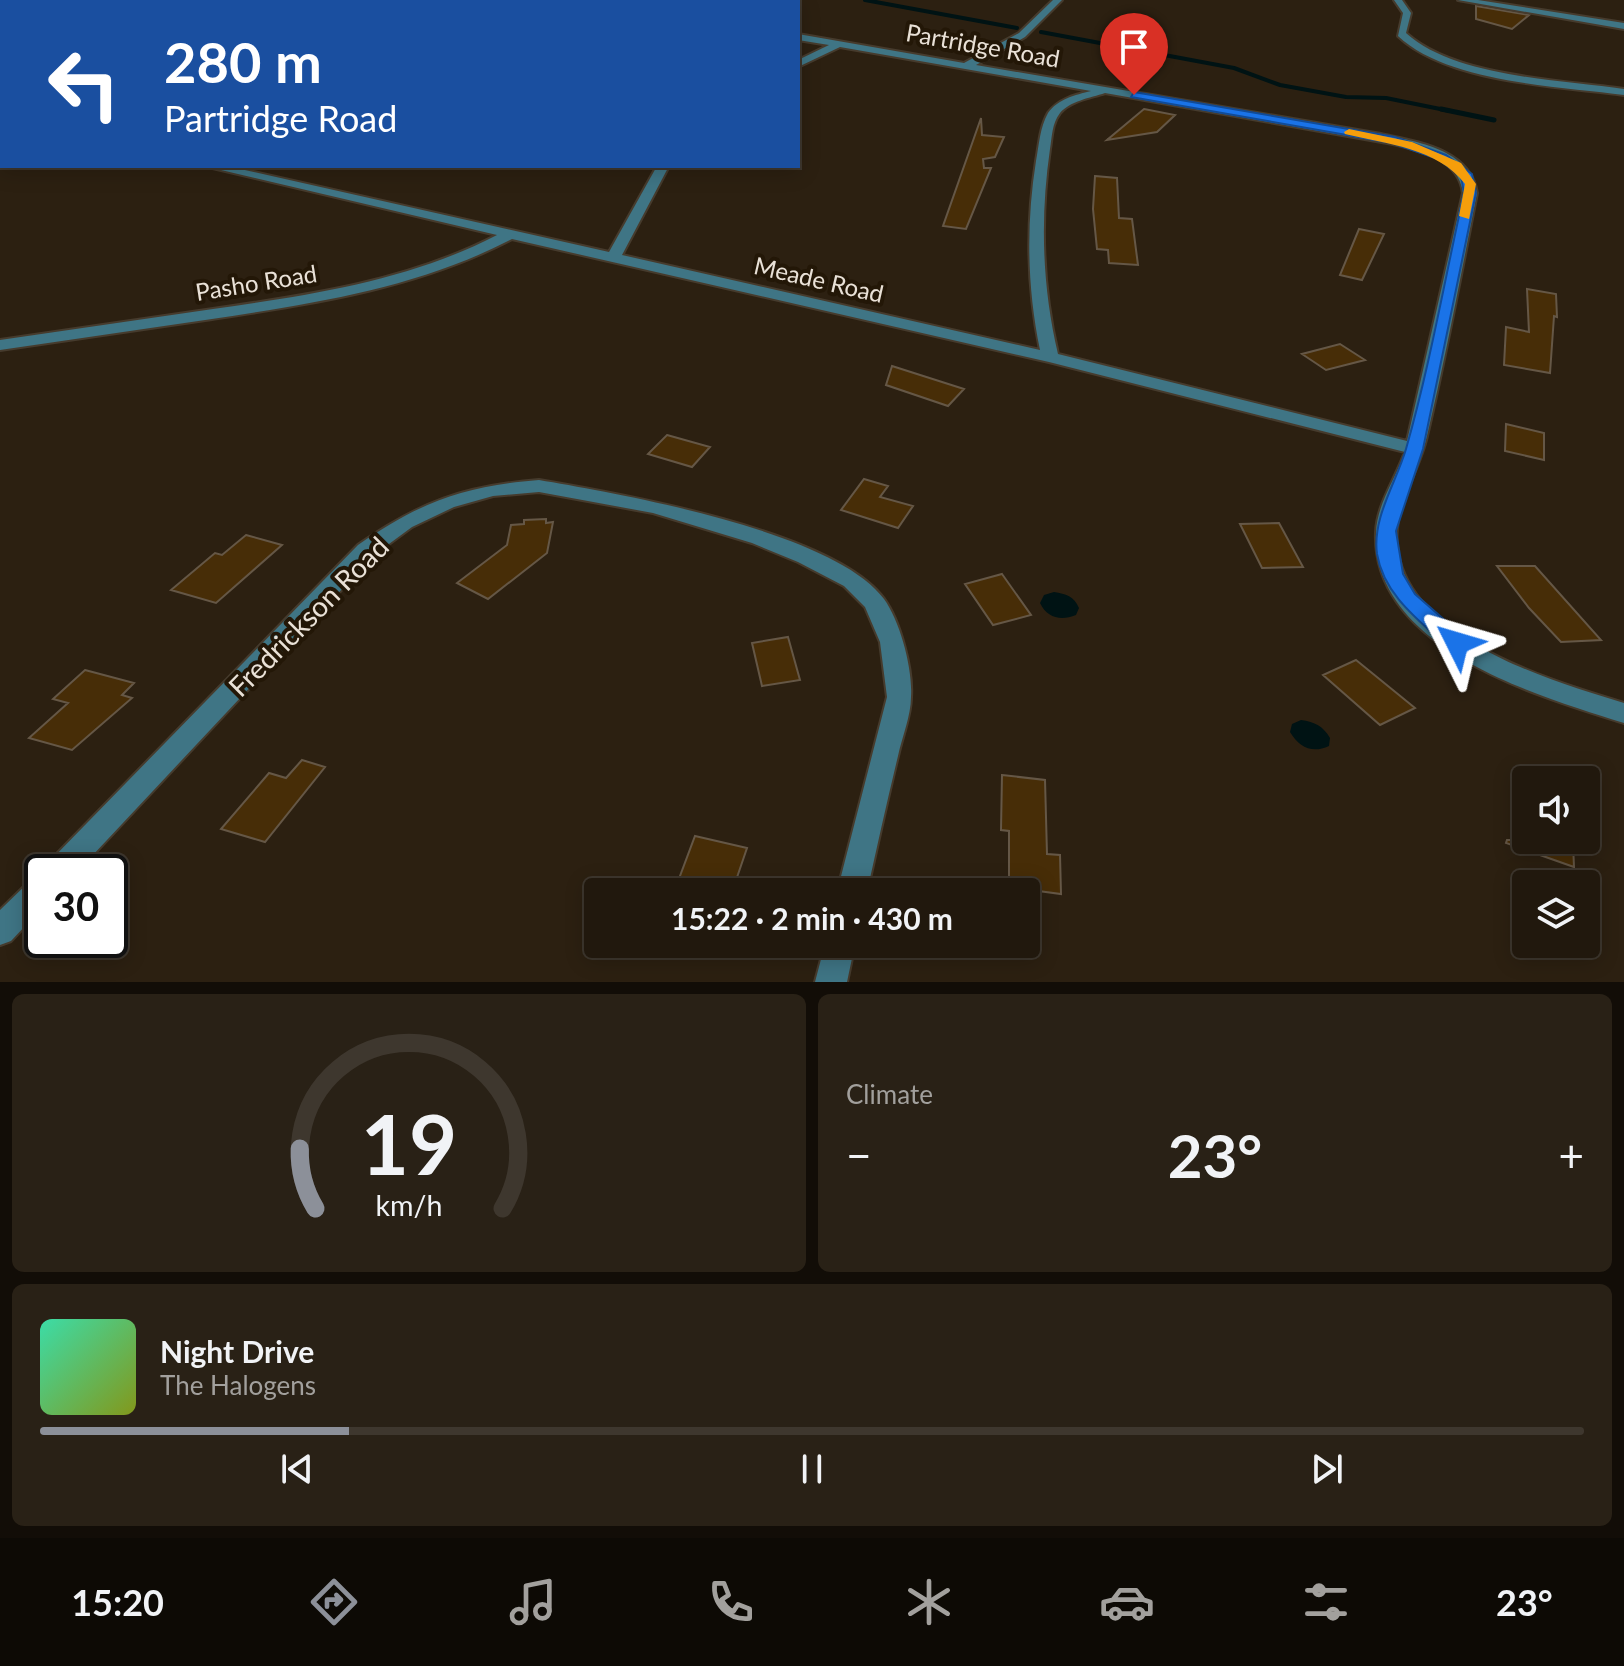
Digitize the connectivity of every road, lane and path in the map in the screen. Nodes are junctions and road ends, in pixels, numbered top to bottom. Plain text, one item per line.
1 (1058, 0) edge
2 (1398, 0) edge
3 (1462, 0) edge
4 (1624, 26) edge
5 (800, 37) edge
6 (839, 44) junction
7 (800, 63) edge
8 (966, 66) junction
9 (1105, 90) junction
10 (1624, 92) edge
11 (219, 168) edge
12 (662, 168) edge
13 (510, 234) junction
14 (614, 257) junction
15 (0, 345) edge
16 (1050, 357) junction
17 (1415, 449) junction
18 (1624, 713) edge
19 (75, 854) edge
20 (855, 878) edge
21 (24, 906) edge
22 (0, 931) edge
23 (837, 958) edge
24 (831, 982) edge

1 - 8 street
2 - 10 street
3 - 4 street
5 - 6 street, Partridge Road
6 - 7 street
6 - 8 street, Partridge Road
8 - 9 street, Partridge Road
9 - 16 street
9 - 17 street, Partridge Road
11 - 13 street, Meade Road
12 - 14 street
13 - 14 street, Meade Road
13 - 15 street, Pasho Road
14 - 16 street, Meade Road
16 - 17 street, Meade Road
17 - 18 street, Partridge Road
19 - 20 street, Fredrickson Road
21 - 22 street
23 - 24 street

